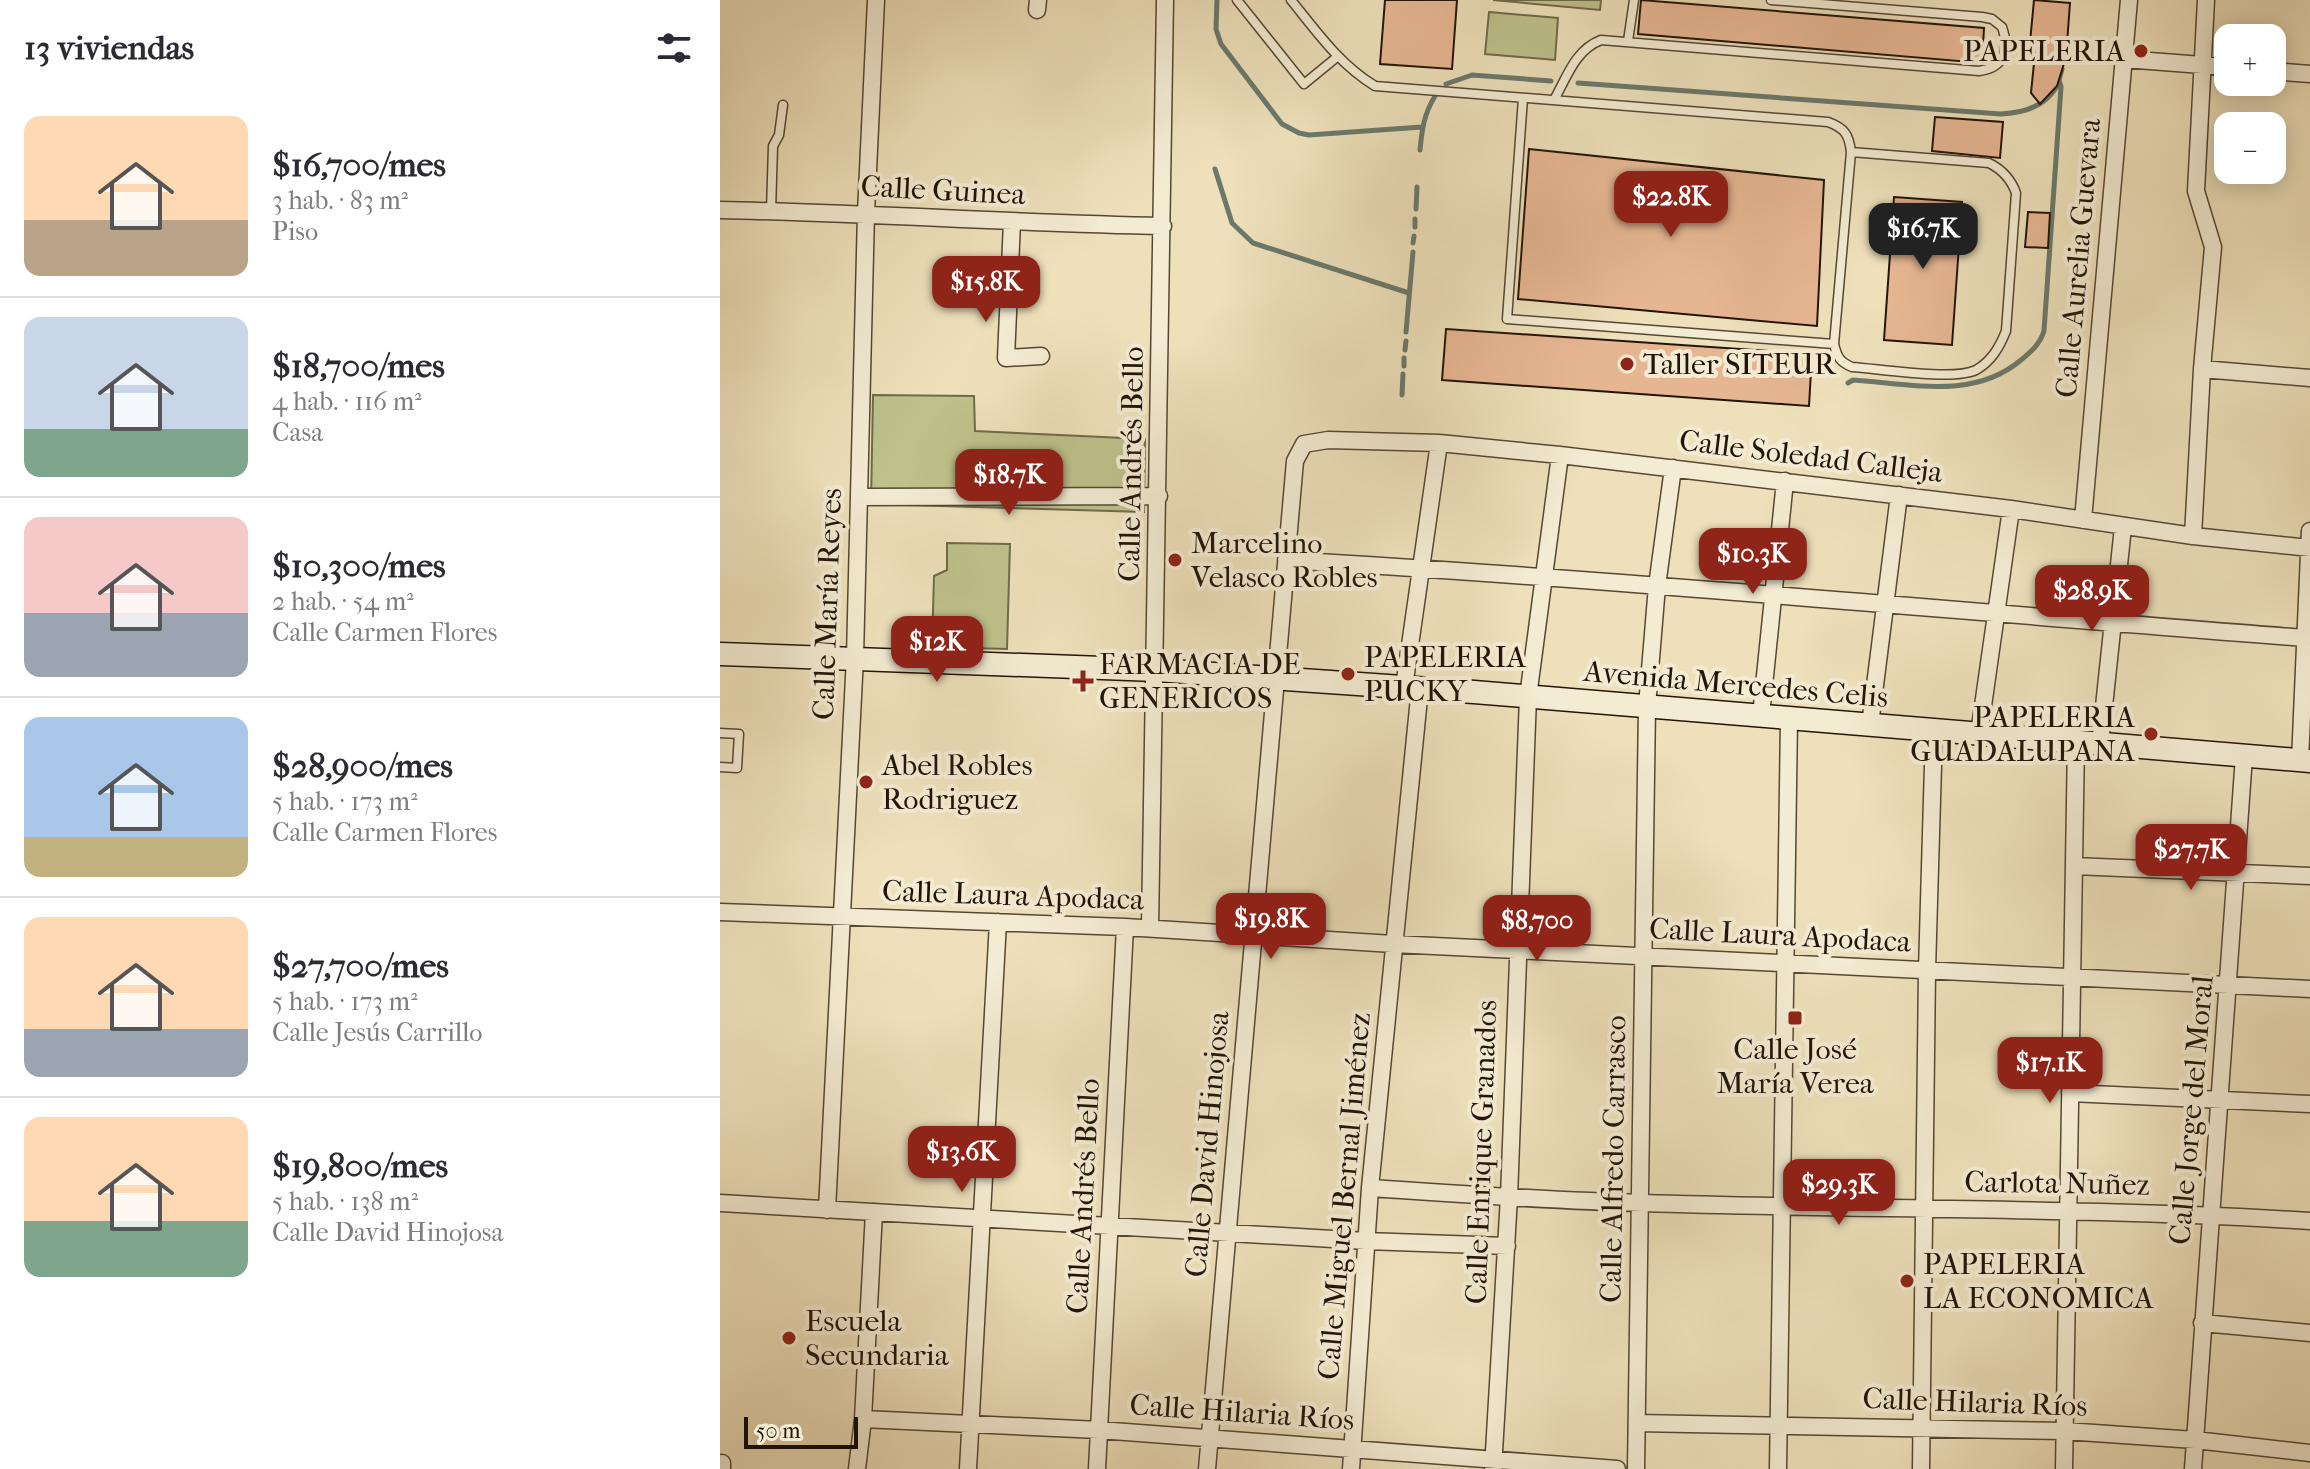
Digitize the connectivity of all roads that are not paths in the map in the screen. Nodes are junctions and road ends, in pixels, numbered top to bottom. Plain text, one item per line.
1 (876, 0) edge
2 (1165, 0) edge
3 (1237, 0) edge
4 (1291, 0) edge
5 (1634, 0) edge
6 (1771, 0) edge
7 (2129, 0) edge
8 (2206, 0) edge
9 (1628, 41) junction
10 (1337, 57) junction
11 (2124, 59) junction
12 (2202, 65) junction
13 (2214, 66) edge
14 (2286, 72) edge
15 (2310, 74) edge
16 (1523, 98) junction
17 (1554, 100) junction
18 (783, 105) dead end
19 (1851, 152) junction
20 (720, 210) edge
21 (771, 211) junction
22 (866, 213) junction
23 (1012, 222) junction
24 (1163, 226) junction
25 (1834, 344) junction
26 (1041, 356) dead end
27 (2202, 369) junction
28 (2310, 378) edge
29 (1439, 443) junction
30 (1304, 444) joint
31 (1560, 455) junction
32 (1673, 468) junction
33 (1785, 481) junction
34 (1899, 495) junction
35 (1159, 496) junction
36 (859, 497) junction
37 (2011, 509) junction
38 (2083, 520) junction
39 (2123, 527) junction
40 (2193, 536) junction
41 (2310, 542) edge
42 (1286, 560) junction
43 (1421, 568) junction
44 (1543, 576) junction
45 (1657, 586) junction
46 (1773, 597) junction
47 (1885, 605) junction
48 (1995, 614) junction
49 (2113, 623) junction
50 (2305, 638) junction
51 (720, 654) edge
52 (855, 657) junction
53 (1156, 670) junction
54 (1276, 678) junction
55 (1412, 688) junction
56 (1528, 697) junction
57 (1647, 706) junction
58 (1761, 715) junction
59 (1789, 719) junction
60 (1870, 725) junction
61 (1934, 731) junction
62 (720, 733) edge
63 (1979, 734) junction
64 (2076, 742) junction
65 (2100, 744) junction
66 (2244, 756) junction
67 (2305, 761) edge
68 (720, 767) edge
69 (2074, 866) junction
70 (2236, 873) junction
71 (2310, 876) edge
72 (720, 912) edge
73 (843, 915) junction
74 (998, 922) junction
75 (1125, 927) junction
76 (1150, 928) junction
77 (1253, 935) junction
78 (1393, 944) junction
79 (1518, 950) junction
80 (1643, 956) junction
81 (1784, 961) junction
82 (1927, 970) junction
83 (2072, 978) junction
84 (2229, 984) junction
85 (2310, 989) edge
86 (2070, 1093) junction
87 (2220, 1100) junction
88 (2310, 1104) edge
89 (1370, 1188) junction
90 (1509, 1197) junction
91 (720, 1203) edge
92 (1641, 1203) junction
93 (1781, 1206) junction
94 (1924, 1208) junction
95 (827, 1210) junction
96 (2068, 1211) junction
97 (874, 1212) junction
98 (2210, 1215) junction
99 (981, 1219) junction
100 (2310, 1221) edge
101 (1110, 1226) junction
102 (1227, 1232) junction
103 (1366, 1241) junction
104 (1507, 1246) junction
105 (2202, 1323) junction
106 (2310, 1333) edge
107 (863, 1419) junction
108 (970, 1423) junction
109 (1637, 1423) junction
110 (1779, 1425) junction
111 (1921, 1428) junction
112 (1099, 1430) junction
113 (2065, 1431) junction
114 (1209, 1438) junction
115 (2195, 1440) junction
116 (1352, 1448) junction
117 (2310, 1453) edge
118 (1493, 1465) edge
119 (857, 1469) edge
120 (968, 1469) edge
121 (1097, 1469) edge
122 (1207, 1469) edge
123 (1351, 1469) edge
124 (1617, 1469) edge
125 (1636, 1469) edge
126 (1778, 1469) edge
127 (1921, 1469) edge
128 (2064, 1469) edge
129 (2193, 1469) edge

1 - 22 street, Calle María Reyes
2 - 24 street, Calle Andrés Bello
3 - 10 lane
4 - 10 lane
5 - 9 lane
6 - 9 lane
7 - 11 street, Calle Aurelia Guevara
8 - 12 street
9 - 17 lane
10 - 16 lane
11 - 12 street
11 - 38 street, Calle Aurelia Guevara
12 - 13 street
12 - 27 street
14 - 15 street
16 - 17 lane
16 - 25 lane
17 - 19 lane
18 - 21 lane
19 - 25 lane
19 - 25 lane
20 - 21 street, Calle Guinea
21 - 22 street, Calle Guinea
22 - 23 street, Calle Guinea
22 - 36 street, Calle María Reyes
23 - 24 street, Calle Guinea
23 - 26 street
24 - 35 street, Calle Andrés Bello
27 - 28 street
27 - 40 street
29 - 30 street, Calle Soledad Calleja
29 - 31 street, Calle Soledad Calleja
29 - 43 street, Calle Miguel Bernal Jiménez
30 - 42 street, Calle David Hinojosa
31 - 32 street, Calle Soledad Calleja
31 - 44 street, Calle Enrique Granados
32 - 33 street, Calle Soledad Calleja
32 - 45 street, Calle Alfredo Carrasco
33 - 34 street, Calle Soledad Calleja
33 - 46 street
34 - 37 street, Calle Soledad Calleja
34 - 47 street
35 - 36 street
35 - 53 street, Calle Andrés Bello
36 - 52 street, Calle María Reyes
37 - 38 street, Calle Soledad Calleja
37 - 48 street
38 - 39 street, Calle Soledad Calleja
39 - 40 street, Calle Soledad Calleja
39 - 49 street
40 - 41 street, Calle Soledad Calleja
41 - 50 street
42 - 43 street
42 - 54 street, Calle David Hinojosa
43 - 44 street
43 - 55 street, Calle Miguel Bernal Jiménez
44 - 45 street
44 - 56 street, Calle Enrique Granados
45 - 46 street
45 - 57 street, Calle Alfredo Carrasco
46 - 47 street
46 - 58 street
47 - 48 street
47 - 60 street
48 - 49 street
48 - 63 street
49 - 50 street
49 - 65 street
50 - 67 street
51 - 52 main road, Avenida Mercedes Celis
52 - 53 main road, Avenida Mercedes Celis
52 - 73 street, Calle María Reyes
53 - 54 main road, Avenida Mercedes Celis
53 - 76 street, Calle Andrés Bello
54 - 55 main road, Avenida Mercedes Celis
54 - 77 street, Calle David Hinojosa
55 - 56 main road, Avenida Mercedes Celis
55 - 78 street, Calle Miguel Bernal Jiménez
56 - 57 main road, Avenida Mercedes Celis
56 - 79 street, Calle Enrique Granados
57 - 58 main road, Avenida Mercedes Celis
57 - 80 street, Calle Alfredo Carrasco
58 - 59 main road, Avenida Mercedes Celis
59 - 60 main road, Avenida Mercedes Celis
59 - 81 street
60 - 61 main road, Avenida Mercedes Celis
61 - 63 main road, Avenida Mercedes Celis
61 - 82 street
62 - 68 lane
63 - 64 main road, Avenida Mercedes Celis
64 - 65 main road, Avenida Mercedes Celis
64 - 69 street
65 - 66 main road, Avenida Mercedes Celis
66 - 67 main road, Avenida Mercedes Celis
66 - 70 street, Calle Jorge del Moral
69 - 70 street
69 - 83 street
70 - 71 street
70 - 84 street, Calle Jorge del Moral
72 - 73 street, Calle Laura Apodaca
73 - 74 street, Calle Laura Apodaca
73 - 95 street, Calle María Reyes
74 - 75 street, Calle Laura Apodaca
74 - 99 street
75 - 76 street, Calle Laura Apodaca
75 - 101 street, Calle Andrés Bello
76 - 77 street, Calle Laura Apodaca
77 - 78 street, Calle Laura Apodaca
77 - 102 street, Calle David Hinojosa
78 - 79 street, Calle Laura Apodaca
78 - 89 street, Calle Miguel Bernal Jiménez
79 - 80 street, Calle Laura Apodaca
79 - 90 street, Calle Enrique Granados
80 - 81 street, Calle Laura Apodaca
80 - 92 street, Calle Alfredo Carrasco
81 - 82 street, Calle Laura Apodaca
81 - 93 street
82 - 83 street, Calle Laura Apodaca
82 - 94 street
83 - 84 street, Calle Laura Apodaca
83 - 86 street
84 - 85 street, Calle Laura Apodaca
84 - 87 street, Calle Jorge del Moral
86 - 87 street
86 - 96 street
87 - 88 street
87 - 98 street, Calle Jorge del Moral
89 - 90 street, Carlota Nuñez
89 - 103 street, Calle Miguel Bernal Jiménez
90 - 92 street, Carlota Nuñez
90 - 104 street, Calle Enrique Granados
91 - 95 street
92 - 93 street, Carlota Nuñez
92 - 109 street, Calle Alfredo Carrasco
93 - 94 street, Carlota Nuñez
93 - 110 street
94 - 96 street, Carlota Nuñez
94 - 111 street
95 - 97 street
96 - 98 street, Carlota Nuñez
96 - 113 street
97 - 99 street
97 - 107 street
98 - 100 street, Carlota Nuñez
98 - 105 street, Calle Jorge del Moral
99 - 101 street
99 - 108 street
101 - 102 street
101 - 112 street, Calle Andrés Bello
102 - 103 street
102 - 114 street, Calle David Hinojosa
103 - 104 street
103 - 116 street, Calle Miguel Bernal Jiménez
104 - 118 street, Calle Enrique Granados
105 - 106 street
105 - 115 street, Calle Jorge del Moral
107 - 108 street, Calle Hilaria Ríos
107 - 119 street
108 - 112 street, Calle Hilaria Ríos
108 - 120 street
109 - 110 street, Calle Hilaria Ríos
109 - 125 street, Calle Alfredo Carrasco
110 - 111 street, Calle Hilaria Ríos
110 - 126 street
111 - 113 street, Calle Hilaria Ríos
111 - 127 street
112 - 114 street, Calle Hilaria Ríos
112 - 121 street, Calle Andrés Bello
113 - 115 street, Calle Hilaria Ríos
113 - 128 street
114 - 116 street, Calle Hilaria Ríos
114 - 122 street, Calle David Hinojosa
115 - 117 street, Calle Hilaria Ríos
115 - 129 street, Calle Jorge del Moral
116 - 118 street, Calle Hilaria Ríos
116 - 123 street, Calle Miguel Bernal Jiménez
118 - 124 street, Calle Hilaria Ríos

